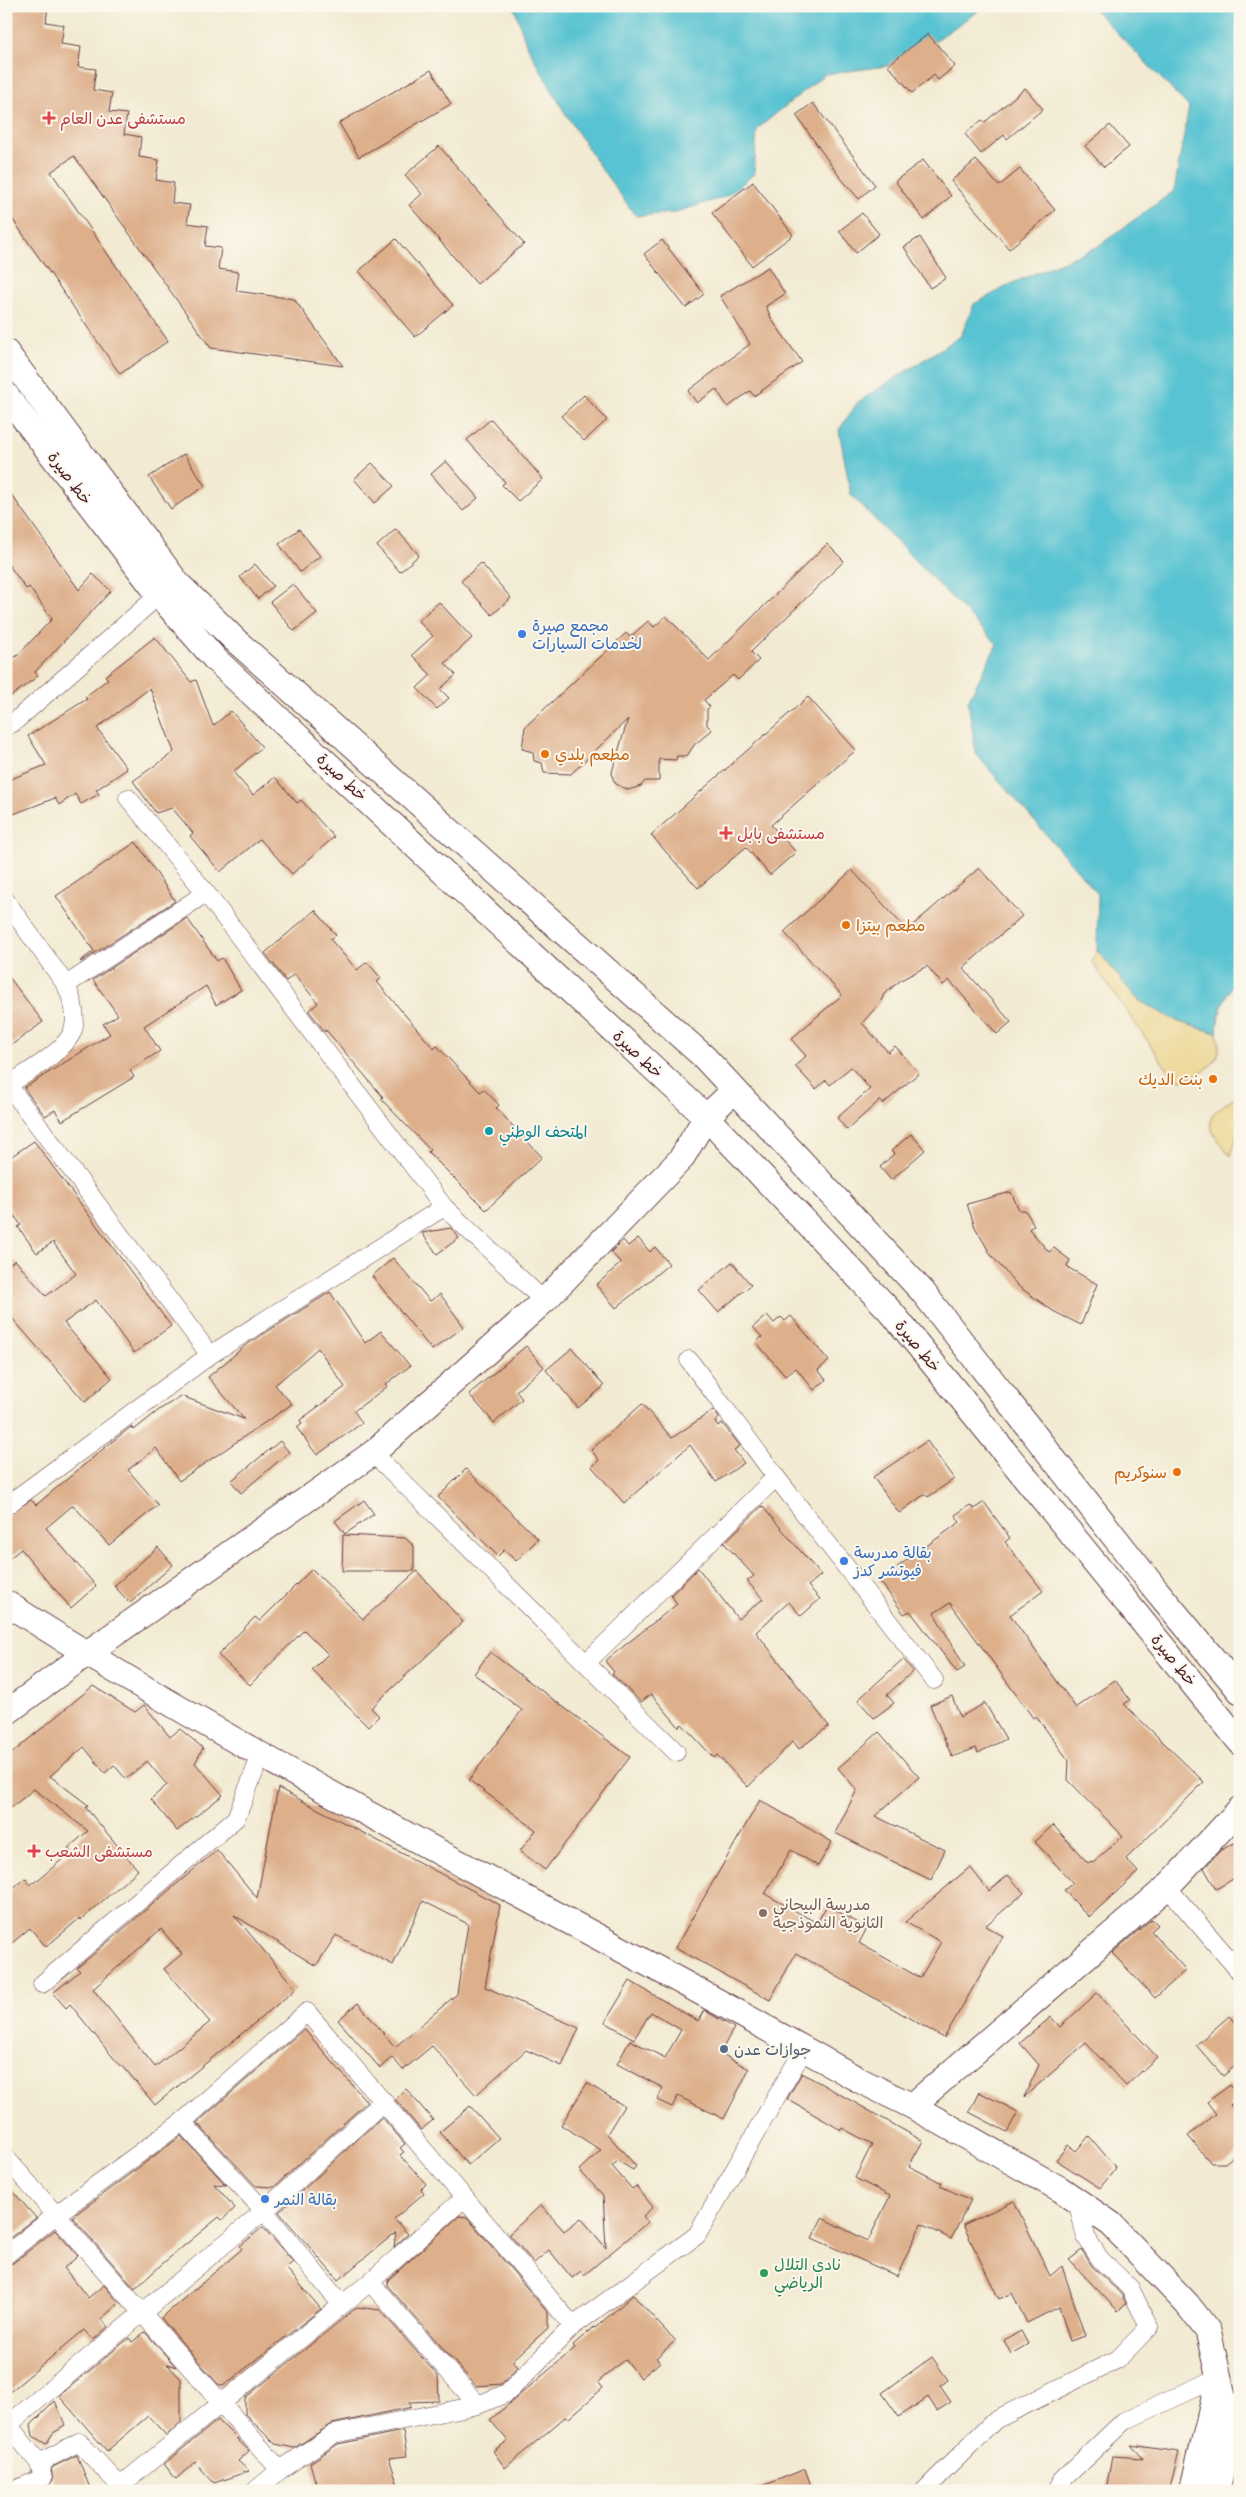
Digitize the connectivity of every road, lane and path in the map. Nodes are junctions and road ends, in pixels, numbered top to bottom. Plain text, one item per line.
1 (6, 352) edge
2 (6, 395) edge
3 (168, 589) junction
4 (6, 726) edge
5 (128, 798) dead end
6 (206, 893) junction
7 (6, 901) edge
8 (66, 985) junction
9 (7, 1086) edge
10 (734, 1091) junction
11 (706, 1118) junction
12 (444, 1207) junction
13 (544, 1301) junction
14 (210, 1355) junction
15 (689, 1360) dead end
16 (373, 1453) junction
17 (776, 1477) junction
18 (6, 1506) edge
19 (6, 1603) edge
20 (86, 1654) junction
21 (587, 1662) junction
22 (934, 1680) dead end
23 (1240, 1691) edge
24 (6, 1713) edge
25 (1240, 1742) edge
26 (676, 1752) dead end
27 (261, 1755) junction
28 (1240, 1810) edge
29 (1167, 1887) junction
30 (1240, 1972) edge
31 (42, 1984) dead end
32 (804, 2048) junction
33 (384, 2101) junction
34 (912, 2106) junction
35 (182, 2122) junction
36 (6, 2158) edge
37 (464, 2198) junction
38 (1077, 2201) junction
39 (264, 2211) junction
40 (57, 2214) junction
41 (6, 2255) edge
42 (370, 2282) junction
43 (341, 2304) junction
44 (140, 2314) junction
45 (573, 2326) junction
46 (1219, 2377) junction
47 (220, 2403) junction
48 (478, 2405) junction
49 (7, 2424) edge
50 (39, 2463) junction
51 (280, 2470) junction
52 (120, 2488) edge
53 (12, 2491) edge
54 (255, 2491) edge
55 (924, 2491) edge
56 (1057, 2491) edge
57 (1192, 2491) edge
58 (1217, 2491) edge

1 - 3 street, خط صيرة
2 - 3 street, خط صيرة
3 - 4 street
3 - 10 street, خط صيرة
3 - 11 street, خط صيرة
5 - 6 street
6 - 8 street
6 - 12 street
7 - 8 street
8 - 9 street
9 - 14 street
10 - 11 street
10 - 23 street, خط صيرة
11 - 13 street
11 - 25 street, خط صيرة
12 - 13 street
12 - 14 street
13 - 16 street
14 - 18 street
15 - 17 street
16 - 20 street
16 - 21 street
17 - 21 street
17 - 22 street
19 - 20 street
20 - 24 street
20 - 27 street
21 - 26 street
27 - 31 street
27 - 32 street
28 - 29 street
29 - 30 street
29 - 34 street
32 - 34 street
32 - 45 street
33 - 35 street
33 - 37 street
33 - 39 street
34 - 38 street
35 - 39 street
35 - 40 street
36 - 40 street
37 - 42 street
37 - 45 street
38 - 46 street
38 - 55 street
39 - 43 street
39 - 44 street
40 - 41 street
40 - 44 street
42 - 43 street
42 - 48 street
43 - 47 street
44 - 47 street
44 - 49 street
45 - 48 street
46 - 56 street
46 - 57 street
46 - 58 street
47 - 51 street
47 - 52 street
48 - 51 street
49 - 50 street
50 - 52 street
50 - 53 street
51 - 54 street

